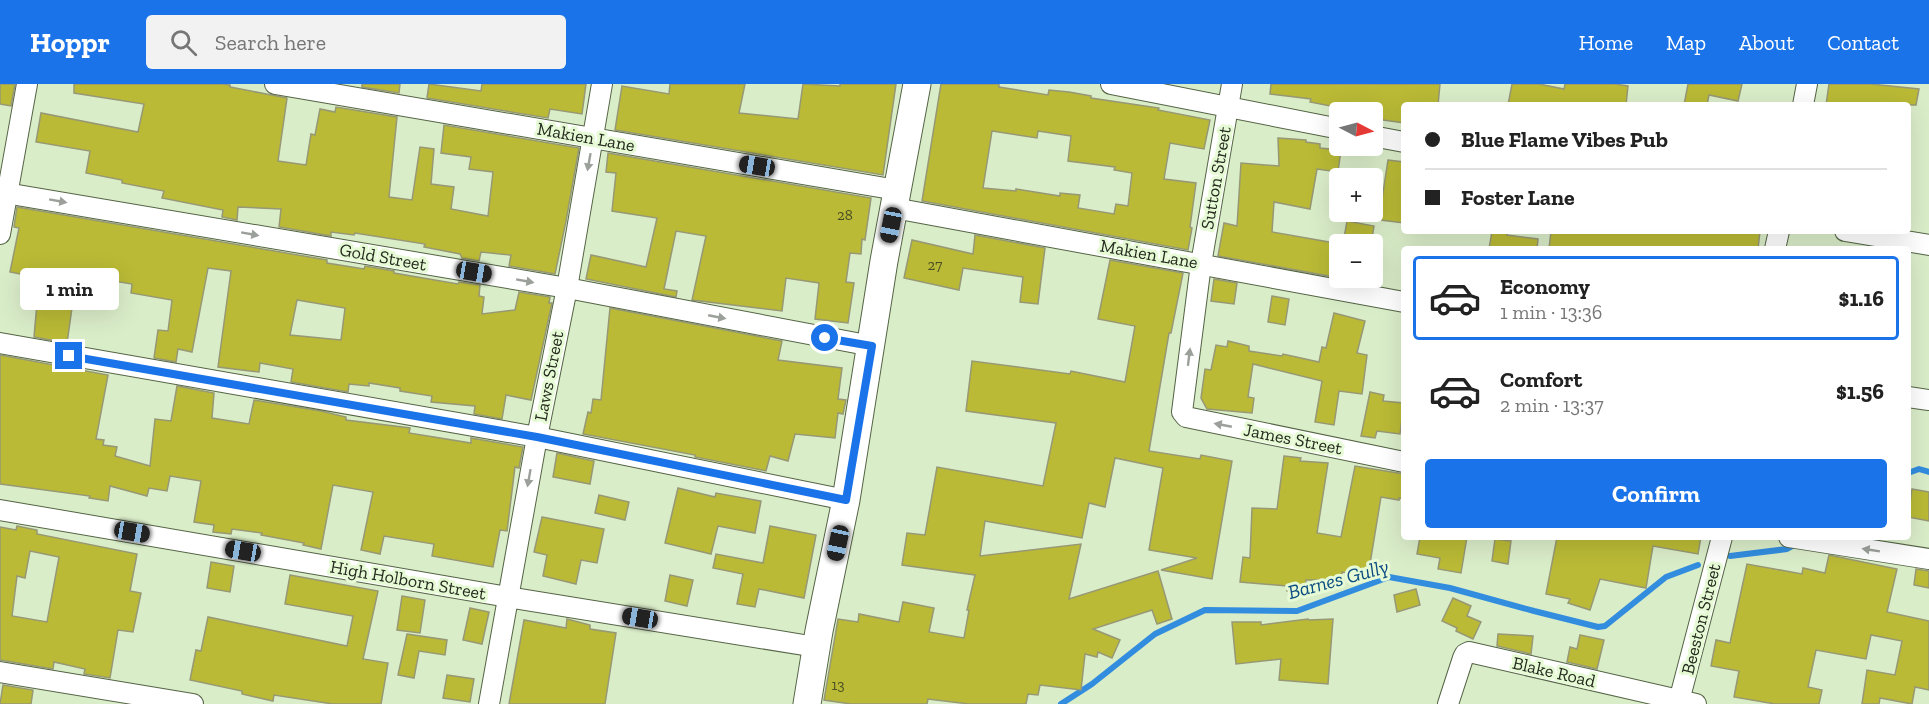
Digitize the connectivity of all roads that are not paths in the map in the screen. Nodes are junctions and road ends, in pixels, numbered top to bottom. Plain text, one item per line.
1 (27, 84) edge
2 (275, 84) edge
3 (602, 84) edge
4 (917, 84) edge
5 (1111, 84) edge
6 (1232, 84) edge
7 (1807, 84) edge
8 (1804, 102) edge
9 (1228, 107) junction
10 (1329, 127) edge
11 (593, 138) junction
12 (1383, 138) edge
13 (1401, 141) edge
14 (4, 192) edge
15 (896, 199) junction
16 (0, 234) edge
17 (1863, 234) edge
18 (1929, 245) edge
19 (1201, 264) junction
20 (567, 288) junction
21 (1401, 301) edge
22 (0, 343) edge
23 (872, 346) junction
24 (1911, 397) edge
25 (1929, 400) edge
26 (1184, 415) joint
27 (537, 437) junction
28 (1401, 461) edge
29 (846, 500) junction
30 (0, 510) edge
31 (1721, 540) edge
32 (1808, 540) edge
33 (1929, 559) edge
34 (508, 597) junction
35 (816, 647) junction
36 (0, 672) edge
37 (1688, 702) edge
38 (193, 704) edge
39 (489, 704) edge
40 (807, 704) edge
41 (1448, 704) edge

1 - 14 street
2 - 11 street, Makien Lane
3 - 11 street, Laws Street
4 - 15 main road
5 - 9 street
6 - 9 street, Sutton Street
7 - 8 street
9 - 10 street
9 - 19 street, Sutton Street
11 - 15 street, Makien Lane
11 -> 20 street, Laws Street
12 - 13 street
14 - 16 street
14 -> 20 street, Gold Street
15 - 19 street, Makien Lane
15 - 23 main road
17 - 18 street
19 - 21 street, Makien Lane
26 -> 19 street, Sutton Street
20 -> 23 street, Gold Street
20 - 27 street, Laws Street
22 - 27 street
23 - 29 main road
24 - 25 street
28 -> 26 street, James Street
27 - 29 street
27 -> 34 street, Laws Street
29 - 35 main road
30 - 34 street, High Holborn Street
31 - 37 street, Beeston Street
33 -> 32 street
34 - 35 street, High Holborn Street
34 - 39 street, Laws Street
35 - 40 main road
36 - 38 street
37 - 41 street, Blake Road

